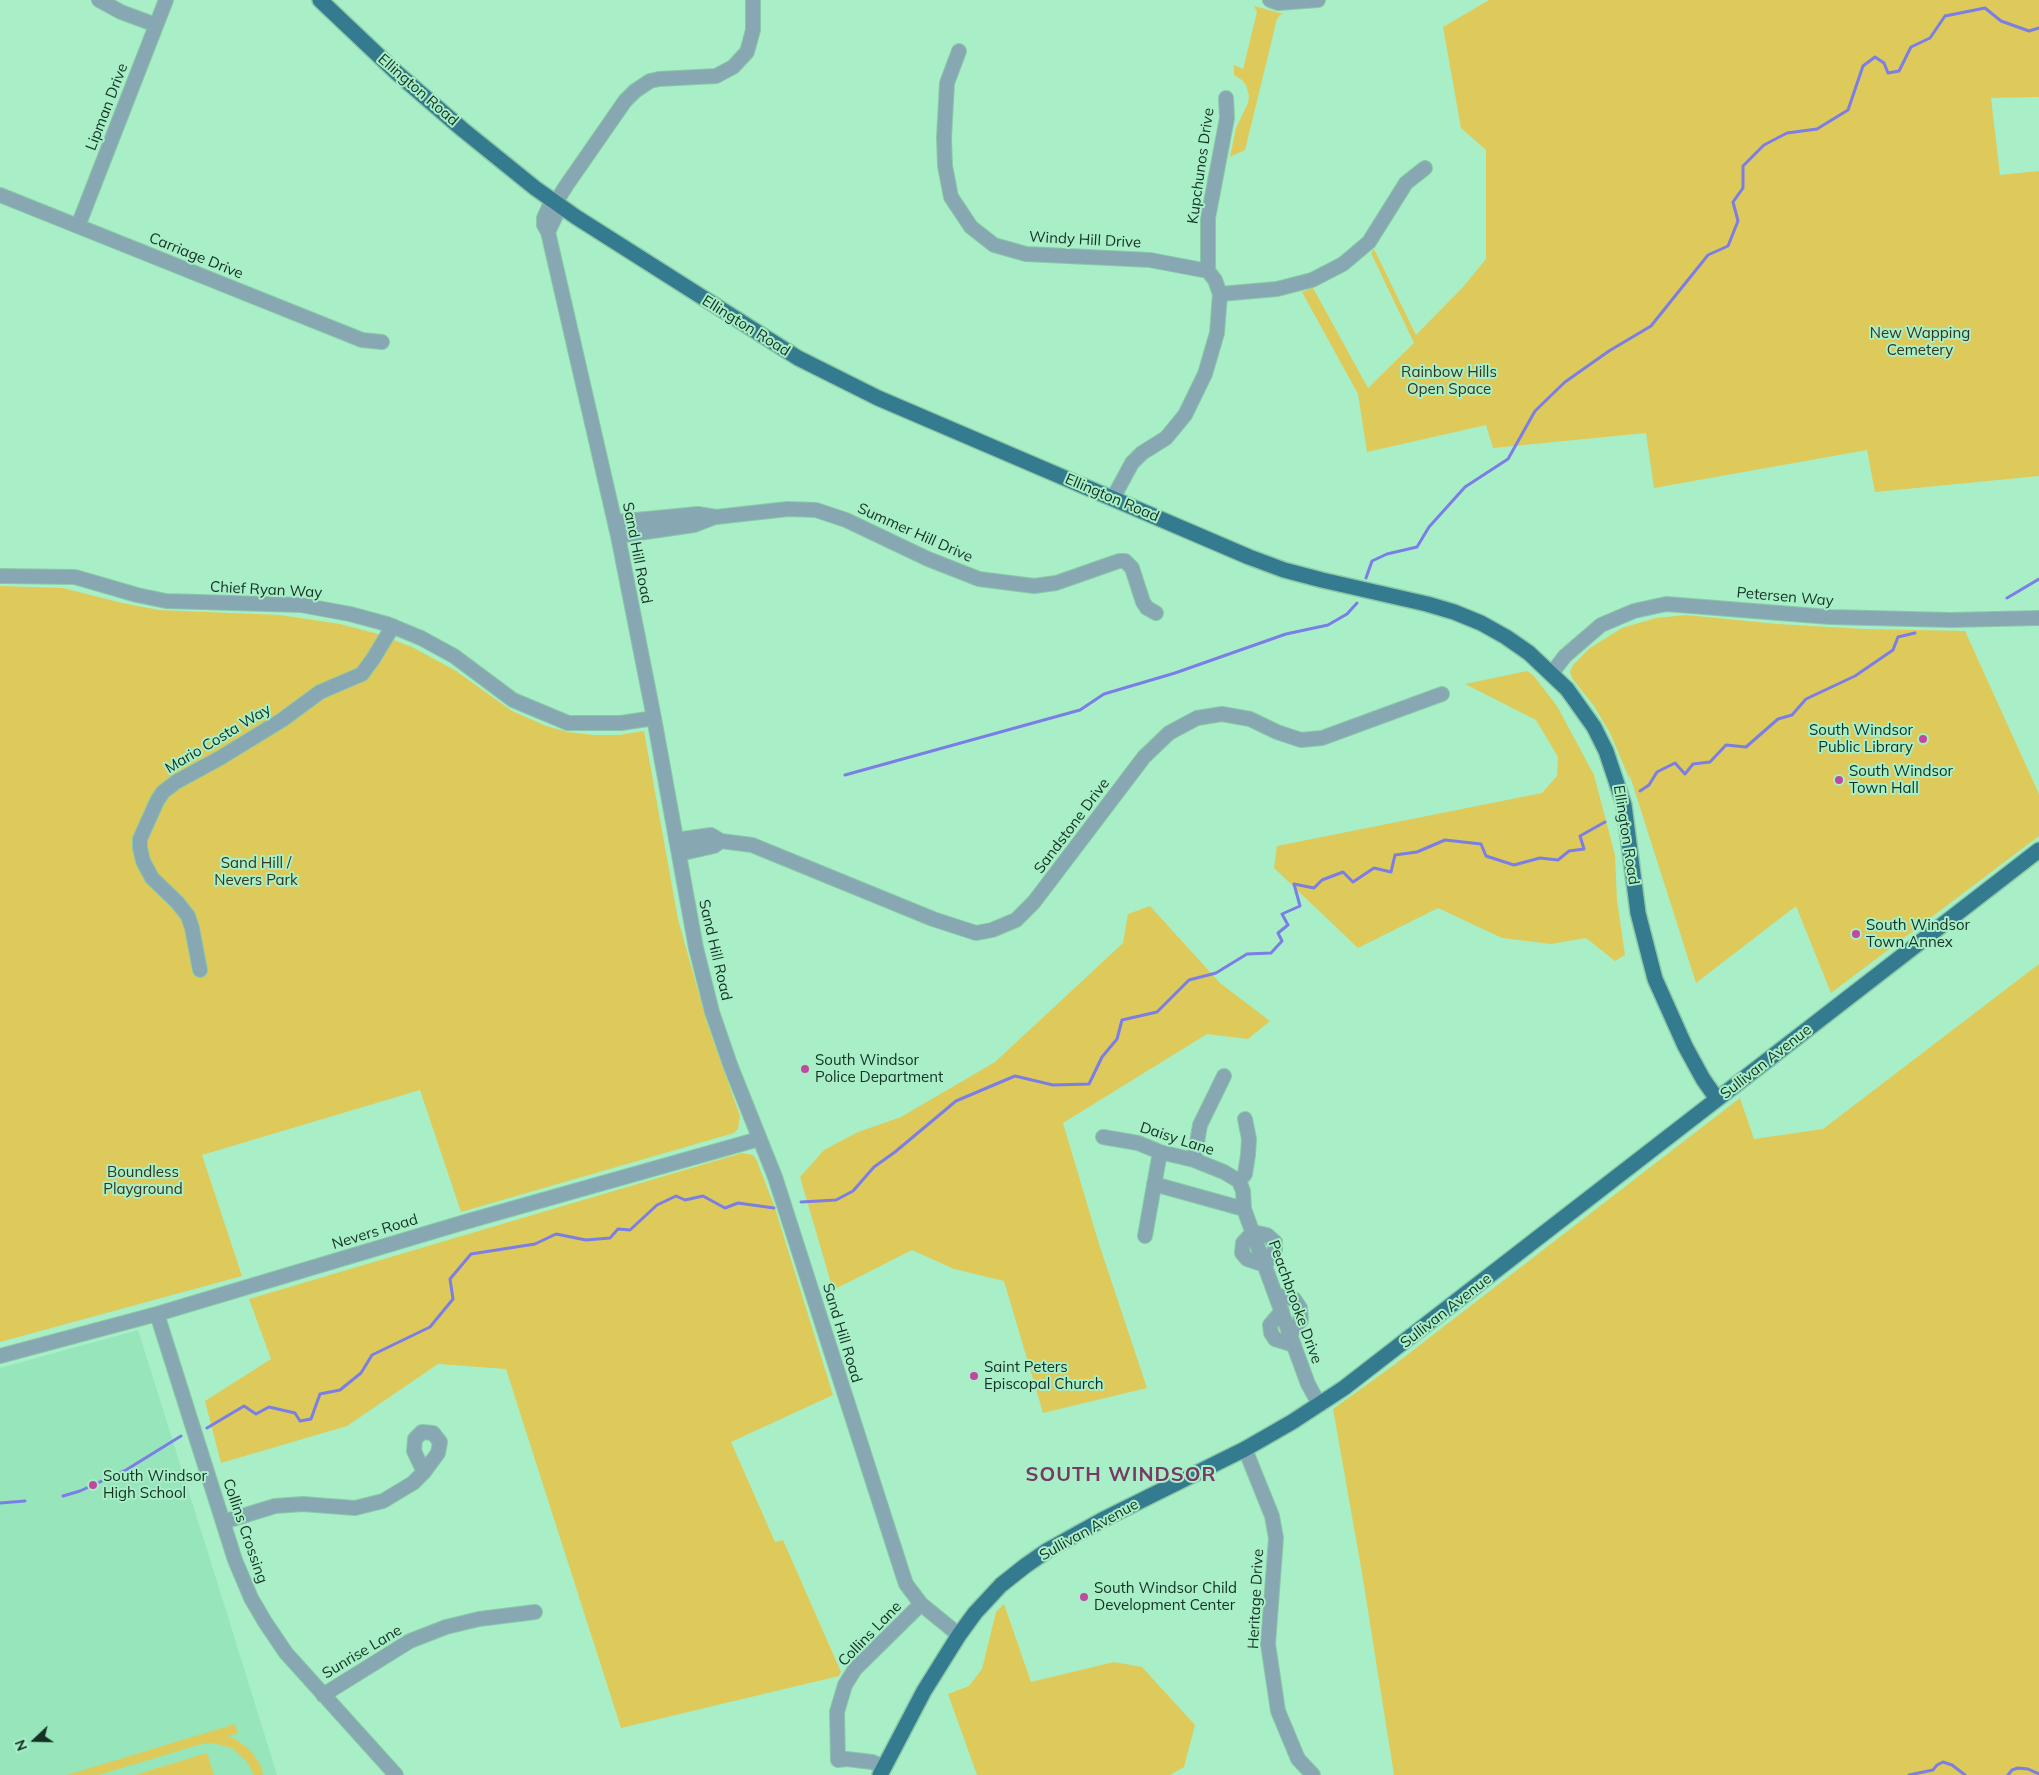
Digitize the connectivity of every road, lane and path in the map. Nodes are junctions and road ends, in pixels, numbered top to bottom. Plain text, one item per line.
1 (99, 0) edge
2 (166, 0) edge
3 (320, 0) edge
4 (753, 0) edge
5 (1270, 0) edge
6 (1318, 0) edge
7 (156, 25) junction
8 (959, 51) dead end
9 (1226, 98) dead end
10 (1425, 168) dead end
11 (0, 195) edge
12 (556, 202) junction
13 (78, 226) junction
14 (1208, 271) junction
15 (1220, 294) junction
16 (382, 342) dead end
17 (1113, 498) junction
18 (616, 529) junction
19 (0, 576) edge
20 (1156, 613) dead end
21 (2039, 618) edge
22 (393, 626) junction
23 (1552, 673) junction
24 (1442, 694) dead end
25 (654, 718) junction
26 (677, 847) junction
27 (2039, 850) edge
28 (200, 970) dead end
29 (1224, 1076) dead end
30 (1717, 1099) junction
31 (1245, 1120) dead end
32 (1103, 1137) dead end
33 (759, 1139) junction
34 (1160, 1152) junction
35 (1194, 1160) junction
36 (1239, 1181) junction
37 (1154, 1184) junction
38 (1244, 1209) junction
39 (1145, 1236) dead end
40 (1276, 1295) junction
41 (156, 1314) junction
42 (1292, 1339) junction
43 (0, 1356) edge
44 (1319, 1404) junction
45 (1245, 1449) junction
46 (424, 1472) dead end
47 (223, 1522) junction
48 (921, 1604) junction
49 (535, 1612) dead end
50 (959, 1635) junction
51 (324, 1695) junction
52 (882, 1771) edge
53 (396, 1775) edge
54 (1313, 1775) edge

1 - 7 street
2 - 7 street, Lipman Drive
3 - 12 main road, Ellington Road
4 - 12 street
5 - 6 street
7 - 13 street, Lipman Drive
8 - 14 street, Windy Hill Drive
9 - 14 street, Kupchunos Drive
10 - 15 street
11 - 13 street, Carriage Drive
12 - 17 main road, Ellington Road
12 - 18 street, Sand Hill Road
13 - 16 street, Carriage Drive
14 - 15 street, Kupchunos Drive
15 - 17 street
17 - 23 main road, Ellington Road
18 - 20 street, Summer Hill Drive
18 - 25 street, Sand Hill Road
19 - 22 street, Chief Ryan Way
21 - 23 street, Petersen Way
22 - 25 street, Chief Ryan Way
22 - 28 street, Mario Costa Way
23 - 30 main road, Ellington Road
24 - 26 street, Sandstone Drive
25 - 26 street, Sand Hill Road
26 - 33 street, Sand Hill Road
27 - 30 main road, Sullivan Avenue
29 - 35 street
30 - 44 main road, Sullivan Avenue
31 - 36 street
32 - 34 street, Daisy Lane
33 - 41 street, Nevers Road
33 - 48 street, Sand Hill Road
34 - 35 street, Daisy Lane
34 - 37 street
35 - 36 street, Daisy Lane
36 - 38 street, Peachbrooke Drive
37 - 38 street
37 - 39 street
38 - 40 street, Peachbrooke Drive
40 - 42 street
40 - 42 street, Peachbrooke Drive
41 - 43 street, Nevers Road
41 - 47 street, Collins Crossing
42 - 44 street, Peachbrooke Drive
44 - 45 main road, Sullivan Avenue
45 - 50 main road, Sullivan Avenue
45 - 54 street, Heritage Drive
46 - 47 street
47 - 51 street, Collins Crossing
48 - 50 street, Sand Hill Road
48 - 52 street, Collins Lane
49 - 51 street, Sunrise Lane
50 - 52 main road, Sullivan Avenue
51 - 53 street, Collins Crossing

